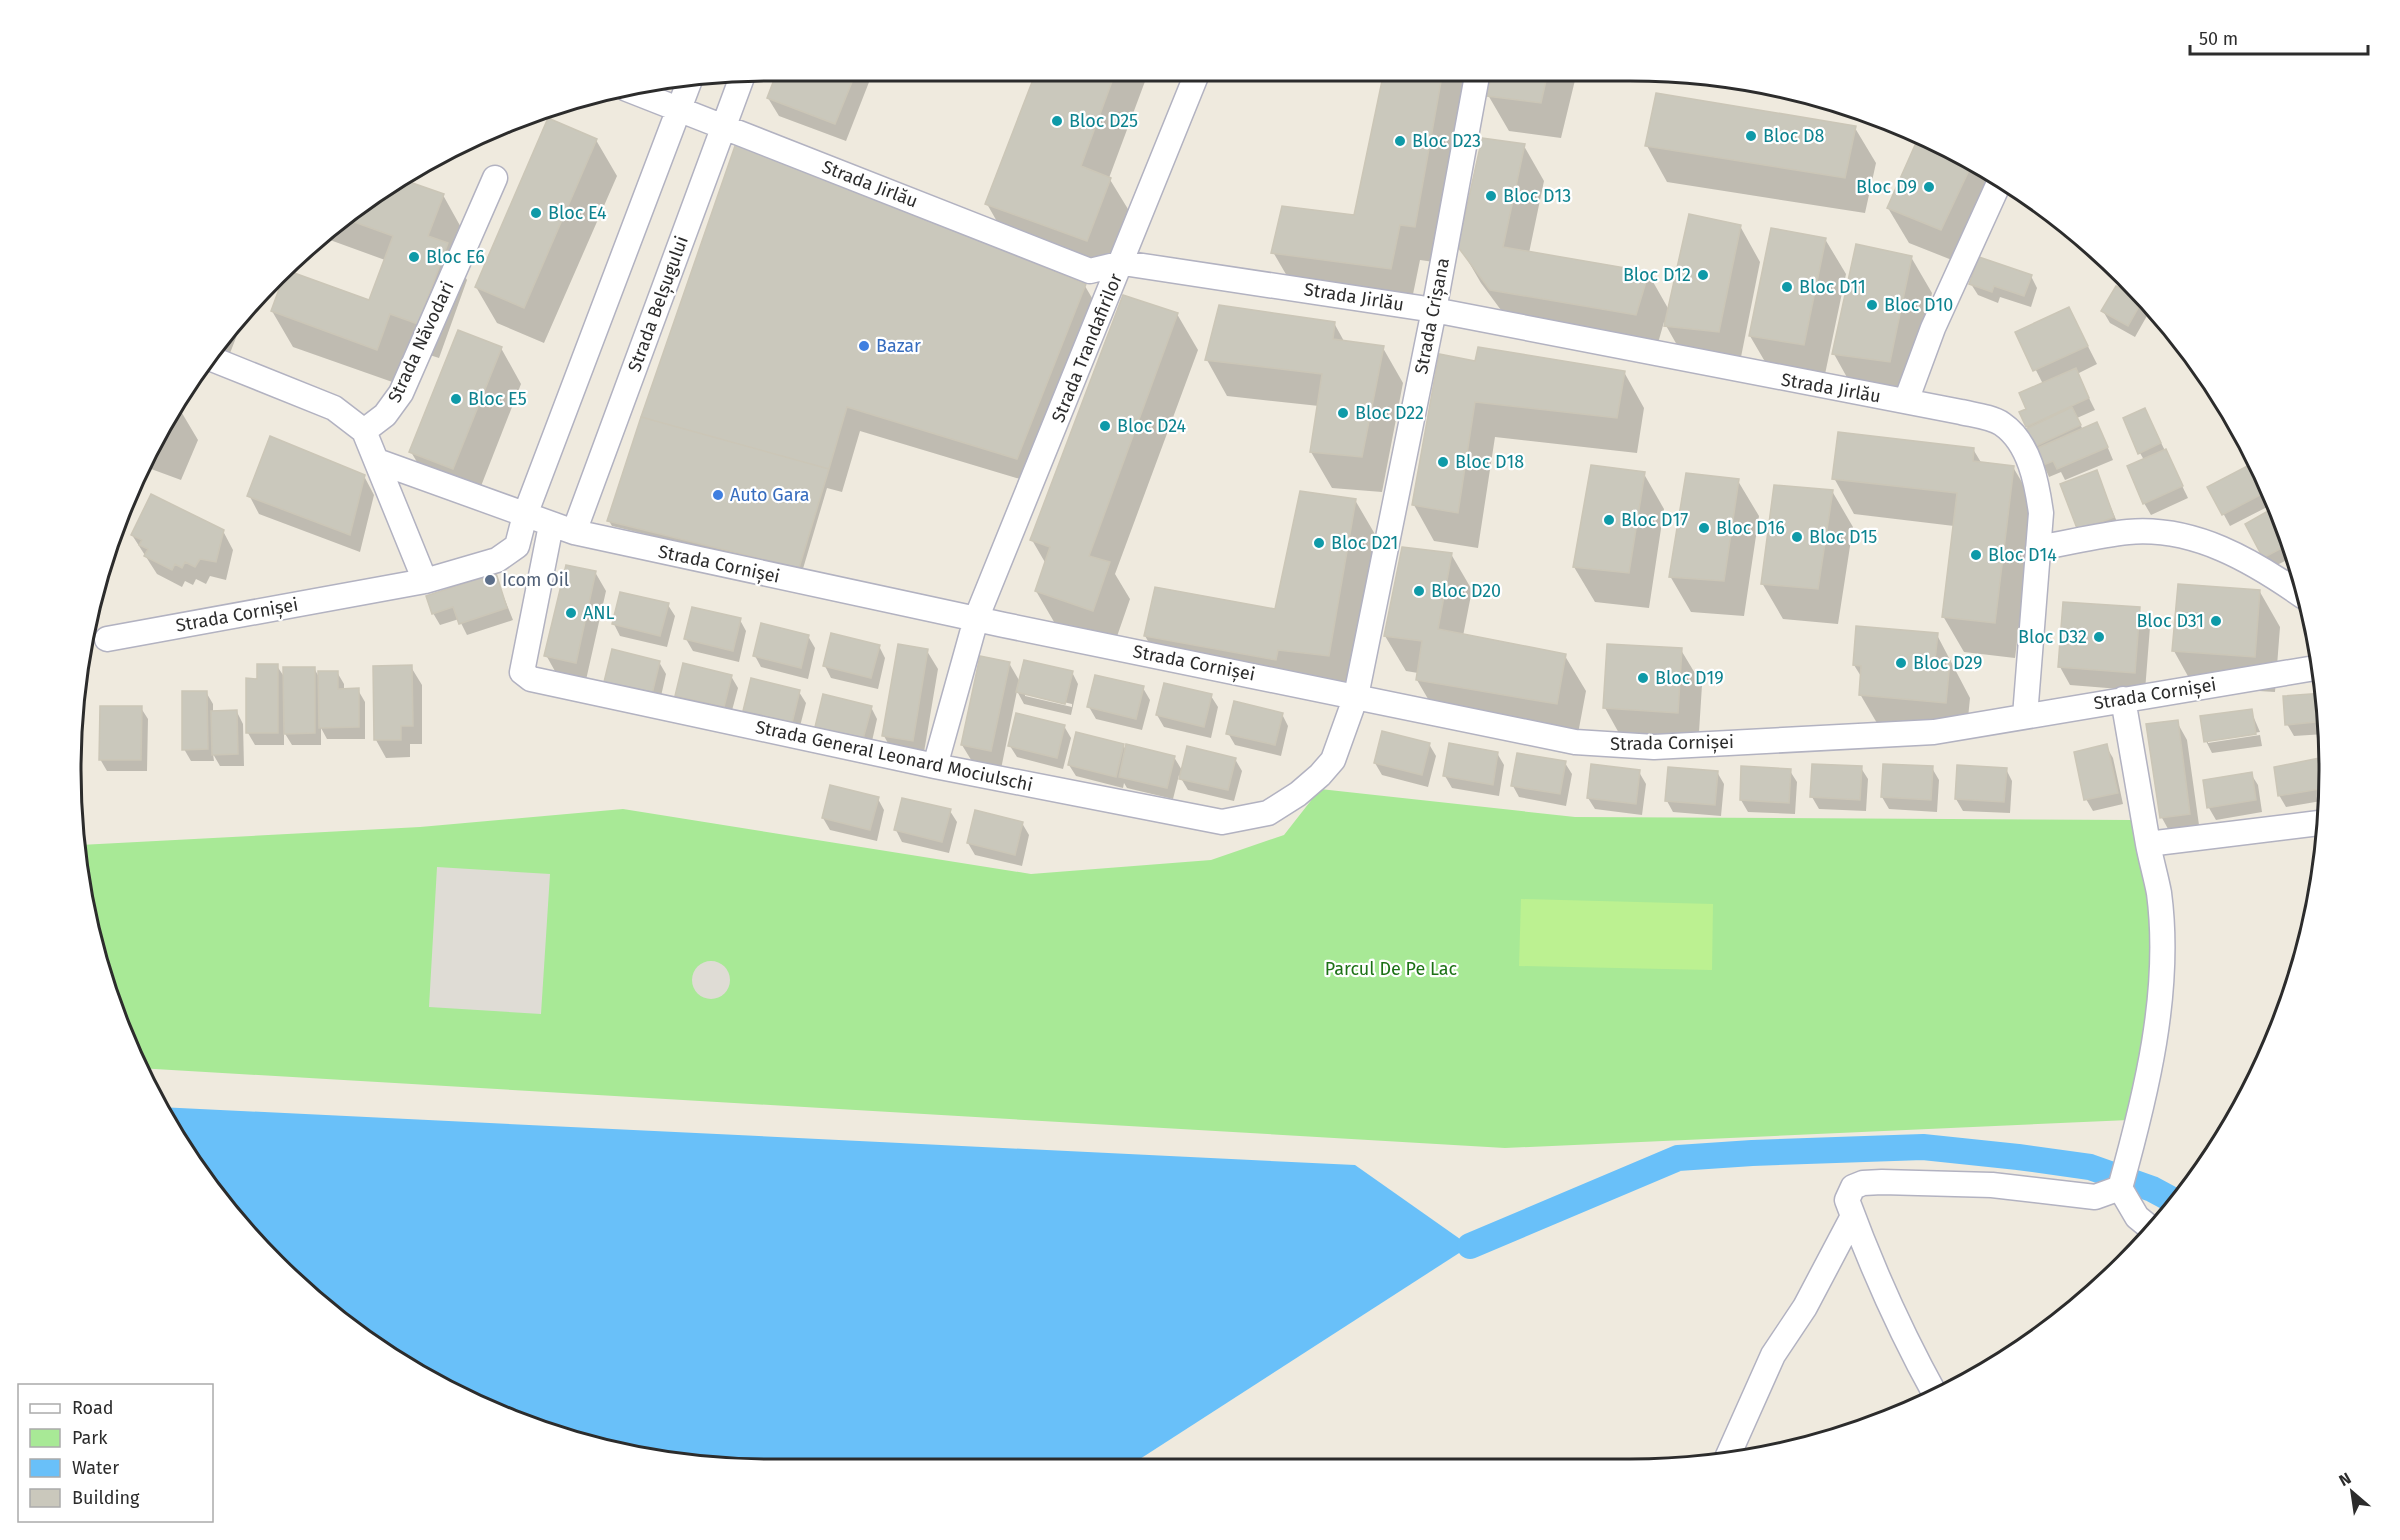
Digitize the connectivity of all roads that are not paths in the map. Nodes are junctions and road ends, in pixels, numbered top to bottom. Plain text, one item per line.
1 (1194, 81) edge
2 (1476, 81) edge
3 (740, 82) edge
4 (687, 86) edge
5 (639, 94) edge
6 (679, 109) junction
7 (723, 128) junction
8 (495, 178) dead end
9 (1998, 188) edge
10 (1123, 262) junction
11 (1434, 310) junction
12 (216, 361) edge
13 (1906, 401) junction
14 (364, 431) junction
15 (377, 461) junction
16 (525, 515) junction
17 (551, 525) junction
18 (574, 532) junction
19 (2038, 548) junction
20 (425, 581) junction
21 (2296, 592) edge
22 (976, 619) junction
23 (107, 639) dead end
24 (2311, 669) edge
25 (1356, 696) junction
26 (2123, 699) junction
27 (2025, 716) junction
28 (935, 766) junction
29 (2317, 823) edge
30 (2148, 844) junction
31 (2120, 1188) junction
32 (1853, 1216) junction
33 (2147, 1225) edge
34 (1933, 1389) edge
35 (1730, 1451) edge

1 - 10 street, Strada Trandafirilor
2 - 11 street, Strada Crișana
3 - 7 street, Strada Belșugului
4 - 6 street
5 - 6 street, Strada Jirlău
6 - 7 street, Strada Jirlău
6 - 16 street
7 - 10 street, Strada Jirlău
7 - 18 street, Strada Belșugului
8 - 14 street, Strada Năvodari
9 - 13 street
10 - 11 street, Strada Jirlău
10 - 22 street, Strada Trandafirilor
11 - 13 street, Strada Jirlău
11 - 25 street, Strada Crișana
12 - 14 street
13 - 19 street, Strada Jirlău
14 - 15 street
15 - 16 street
15 - 20 street
16 - 17 street, Strada Cornișei
16 - 20 street, Strada Cornișei
17 - 18 street, Strada Cornișei
17 - 28 street, Strada General Leonard Mociulschi
18 - 22 street, Strada Cornișei
19 - 21 street
19 - 27 street
20 - 23 street, Strada Cornișei
22 - 25 street, Strada Cornișei
22 - 28 street, Strada Trandafirilor
24 - 26 street, Strada Cornișei
25 - 27 street, Strada Cornișei
25 - 28 street, Strada General Leonard Mociulschi
26 - 27 street, Strada Cornișei
26 - 30 street
29 - 30 street
30 - 31 street
31 - 32 street
31 - 33 street
32 - 34 street
32 - 35 street

